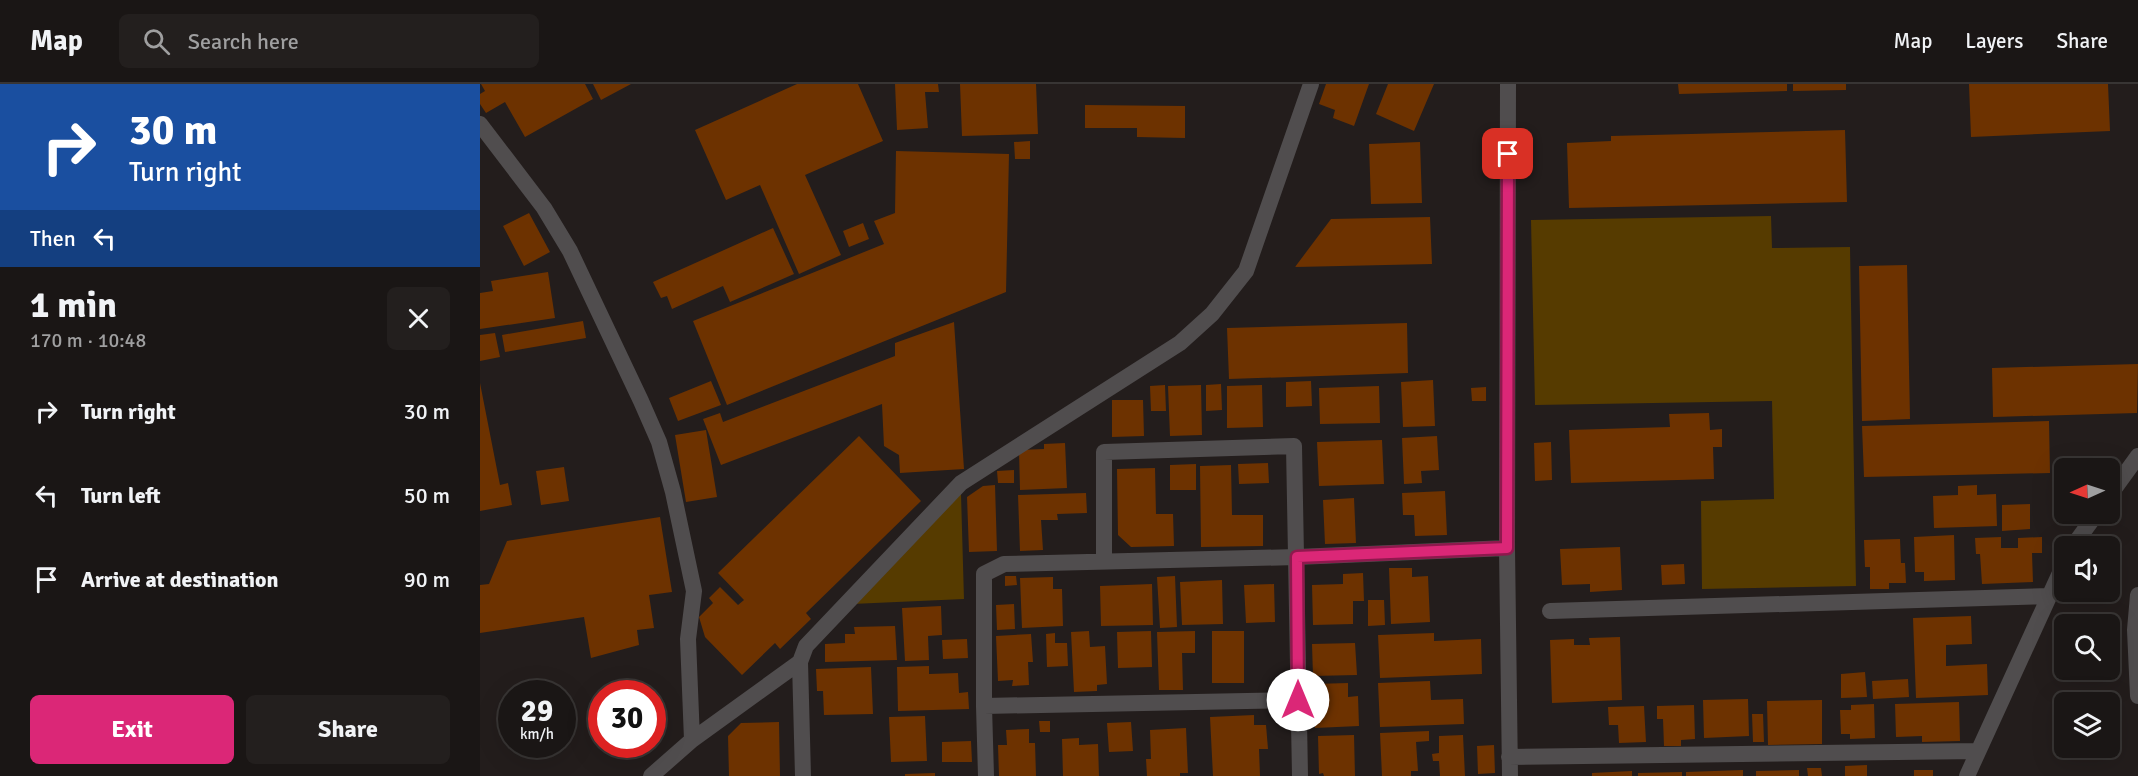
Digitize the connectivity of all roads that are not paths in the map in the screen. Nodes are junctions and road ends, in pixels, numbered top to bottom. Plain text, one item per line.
1 (1311, 84) edge
2 (1508, 84) edge
3 (480, 124) edge
4 (2138, 456) edge
5 (2120, 481) edge
6 (1507, 548) junction
7 (1297, 557) junction
8 (1104, 560) junction
9 (2054, 585) edge
10 (2138, 595) edge
11 (2049, 596) junction
12 (1551, 611) dead end
13 (800, 662) junction
14 (2138, 696) edge
15 (1298, 700) junction
16 (984, 706) junction
17 (692, 740) junction
18 (1977, 751) junction
19 (1509, 758) junction
20 (651, 776) edge
21 (803, 776) edge
22 (986, 776) edge
23 (1300, 776) edge
24 (1510, 776) edge
25 (1967, 776) edge

1 - 13 street
2 - 6 street
3 - 17 street
4 - 5 street
6 - 7 street
6 - 19 street
7 - 8 street
7 - 8 street
7 - 15 street
8 - 16 street
9 - 11 street
10 - 14 street
11 - 12 street
11 - 18 street
13 - 17 street
13 - 21 street
15 - 16 street
15 - 23 street
16 - 22 street
17 - 20 street
18 - 19 street
18 - 25 street
19 - 24 street

